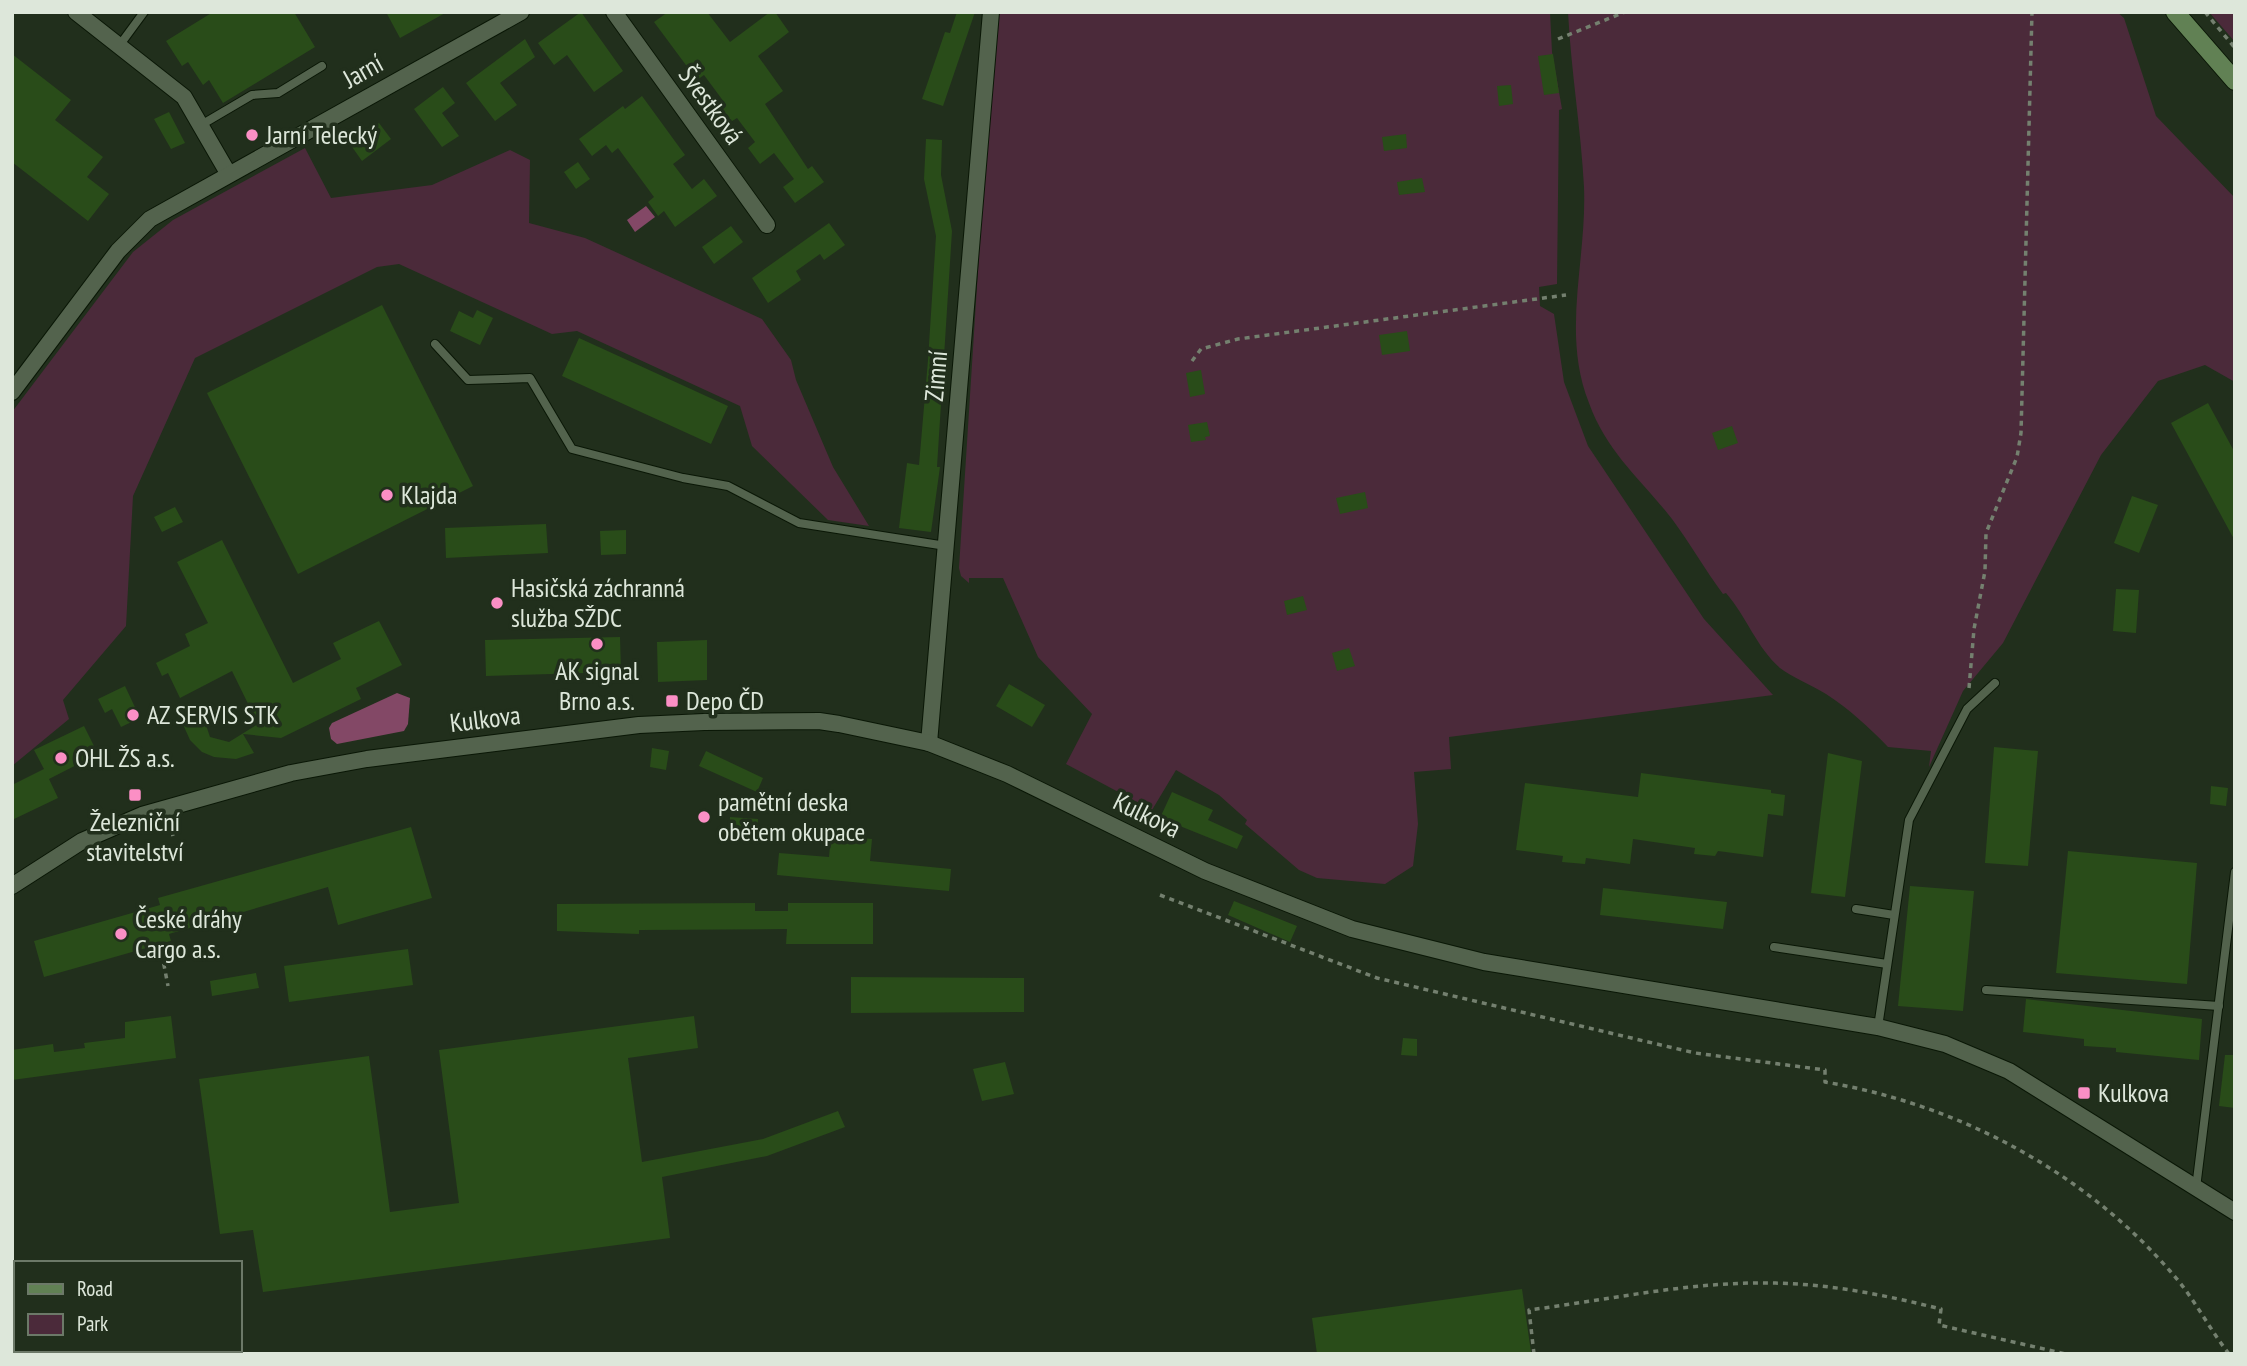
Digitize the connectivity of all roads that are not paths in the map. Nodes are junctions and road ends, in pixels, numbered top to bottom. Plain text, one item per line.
1 (76, 12) edge
2 (144, 12) edge
3 (521, 12) edge
4 (614, 12) edge
5 (991, 12) edge
6 (2175, 12) edge
7 (119, 46) junction
8 (322, 66) dead end
9 (2235, 81) edge
10 (201, 125) junction
11 (228, 173) junction
12 (767, 225) dead end
13 (435, 344) dead end
14 (12, 392) edge
15 (946, 546) junction
16 (1995, 683) dead end
17 (929, 743) junction
18 (2235, 872) edge
19 (12, 886) edge
20 (1856, 909) dead end
21 (1894, 915) junction
22 (1774, 947) dead end
23 (1887, 964) junction
24 (1986, 990) dead end
25 (2219, 1006) junction
26 (1878, 1027) junction
27 (2196, 1188) junction
28 (2235, 1212) edge

1 - 7 street
2 - 7 lane
3 - 11 street, Jarní
4 - 12 street, Švestková
5 - 15 street, Zimní
6 - 9 main road
7 - 10 street
8 - 10 lane
10 - 11 street
11 - 14 street, Jarní
13 - 15 lane
15 - 17 street, Zimní
16 - 21 lane
17 - 19 street, Kulkova
17 - 26 street, Kulkova
18 - 25 lane
20 - 21 lane
21 - 23 lane
22 - 23 lane
23 - 26 lane
24 - 25 lane
25 - 27 lane
26 - 27 street, Kulkova
27 - 28 street, Kulkova

